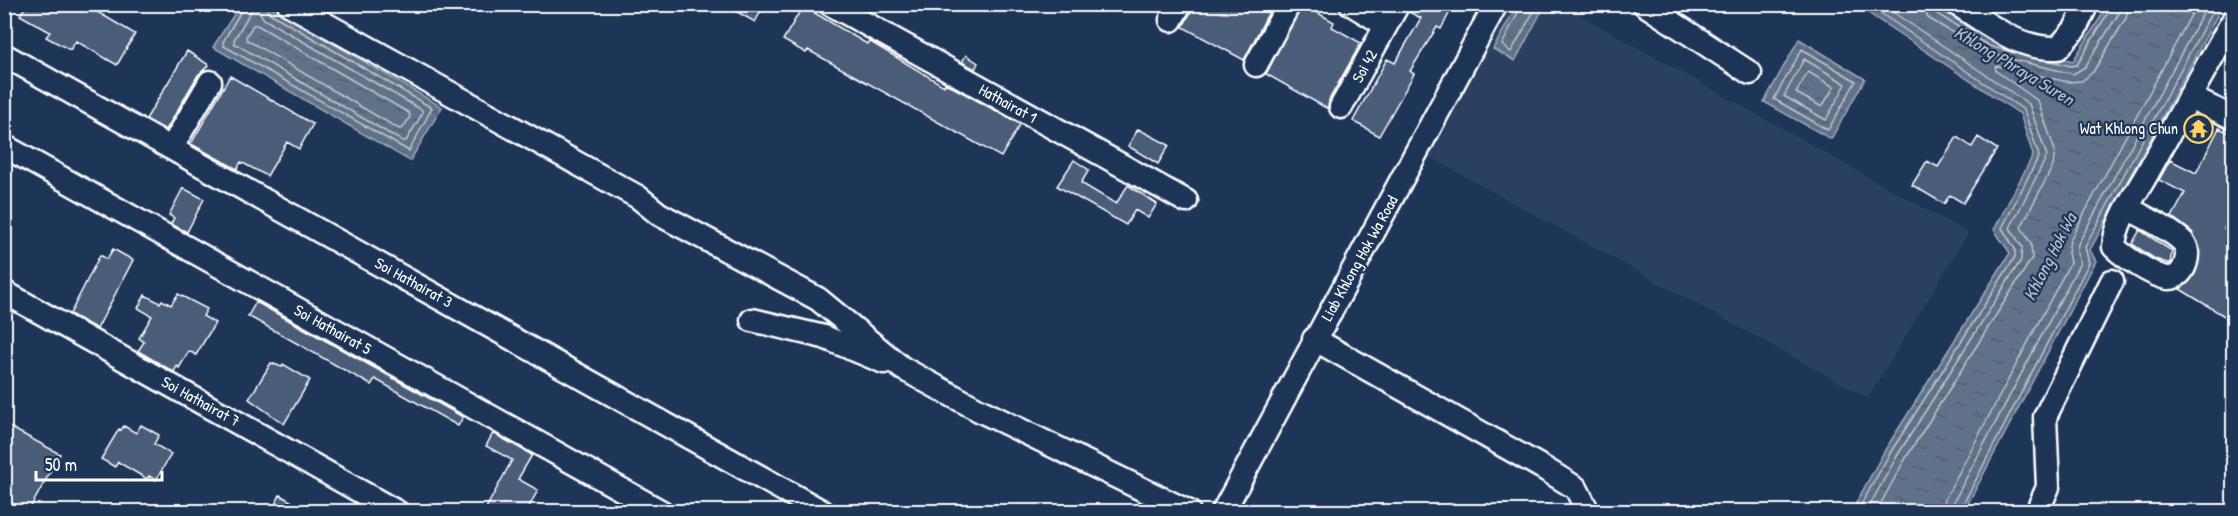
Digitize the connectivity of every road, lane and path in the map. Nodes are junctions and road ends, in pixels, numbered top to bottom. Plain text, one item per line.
1 (289, 4) edge
2 (830, 4) edge
3 (1289, 4) edge
4 (1350, 4) edge
5 (1398, 4) edge
6 (1496, 4) edge
7 (1644, 4) edge
8 (1957, 4) edge
9 (2087, 4) edge
10 (2234, 20) edge
11 (1386, 25) junction
12 (4, 54) edge
13 (1256, 65) dead end
14 (1750, 73) dead end
15 (210, 82) dead end
16 (2189, 97) junction
17 (1341, 107) dead end
18 (2234, 118) edge
19 (4, 146) edge
20 (171, 147) junction
21 (1186, 201) dead end
22 (2128, 208) dead end
23 (2112, 281) dead end
24 (4, 291) edge
25 (752, 320) dead end
26 (1314, 339) junction
27 (902, 368) junction
28 (397, 512) edge
29 (662, 512) edge
30 (823, 512) edge
31 (1189, 512) edge
32 (1223, 512) edge
33 (1588, 512) edge
34 (2037, 512) edge

1 - 27 street
2 - 21 street, Hathairat 1
3 - 13 street
4 - 11 street
5 - 11 street, Soi 42
6 - 26 street, Liab Khlong Hok Wa Road
7 - 14 street
8 - 9 street
10 - 16 street
11 - 17 street, Soi 42
12 - 20 street, Soi Hathairat 3
15 - 20 street
16 - 18 street
16 - 22 street
19 - 29 street, Soi Hathairat 5
20 - 30 street, Soi Hathairat 3
23 - 34 street
24 - 28 street, Soi Hathairat 7
25 - 27 street
26 - 32 street, Liab Khlong Hok Wa Road
26 - 33 street
27 - 31 street

